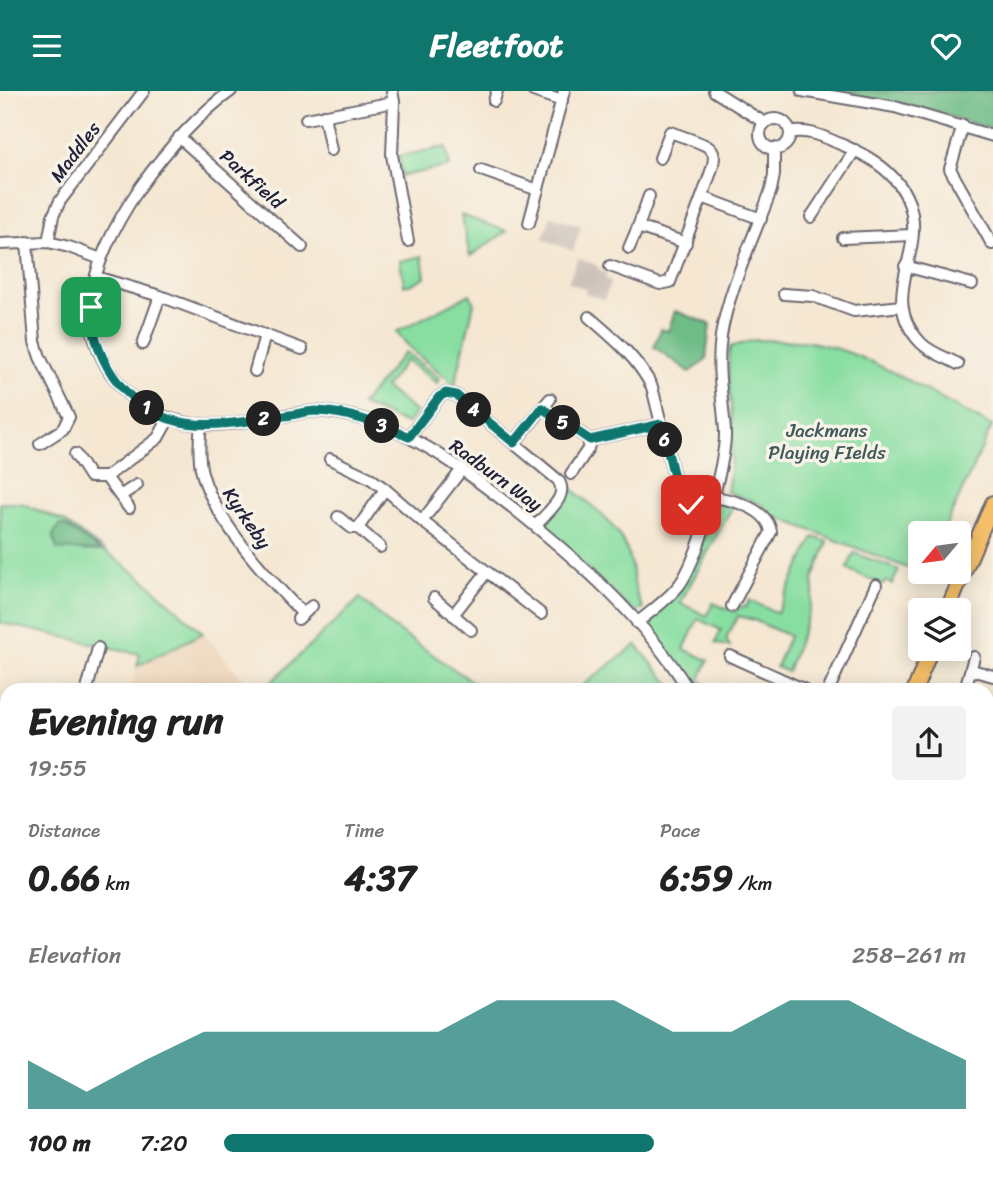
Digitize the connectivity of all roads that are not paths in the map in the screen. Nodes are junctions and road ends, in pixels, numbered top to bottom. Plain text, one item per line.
1 (144, 91) edge
2 (231, 91) edge
3 (533, 91) edge
4 (714, 91) edge
5 (802, 91) edge
6 (563, 96) edge
7 (393, 97) edge
8 (324, 115) junction
9 (306, 119) dead end
10 (765, 123) junction
11 (963, 125) junction
12 (790, 133) junction
13 (993, 136) edge
14 (180, 137) junction
15 (774, 148) junction
16 (331, 150) dead end
17 (855, 150) junction
18 (660, 158) dead end
19 (481, 170) dead end
20 (537, 190) junction
21 (649, 197) dead end
22 (702, 197) junction
23 (811, 217) dead end
24 (761, 219) junction
25 (528, 223) dead end
26 (638, 227) junction
27 (912, 236) junction
28 (843, 238) dead end
29 (408, 241) dead end
30 (27, 242) junction
31 (48, 242) junction
32 (686, 243) junction
33 (0, 244) edge
34 (992, 244) edge
35 (302, 247) dead end
36 (629, 248) dead end
37 (101, 259) junction
38 (905, 265) junction
39 (610, 266) dead end
40 (96, 277) junction
41 (972, 283) dead end
42 (784, 294) dead end
43 (160, 296) junction
44 (902, 306) junction
45 (589, 317) dead end
46 (265, 335) junction
47 (143, 344) dead end
48 (302, 349) dead end
49 (958, 365) dead end
50 (255, 372) dead end
51 (168, 420) junction
52 (661, 424) junction
53 (201, 425) junction
54 (409, 437) junction
55 (590, 440) junction
56 (514, 443) junction
57 (40, 444) dead end
58 (75, 454) dead end
59 (330, 459) dead end
60 (463, 468) junction
61 (571, 474) dead end
62 (106, 477) junction
63 (137, 485) dead end
64 (386, 489) junction
65 (120, 496) junction
66 (714, 497) junction
67 (993, 503) edge
68 (129, 508) dead end
69 (673, 513) dead end
70 (338, 517) dead end
71 (422, 521) junction
72 (536, 526) junction
73 (358, 528) junction
74 (380, 547) dead end
75 (486, 573) junction
76 (876, 585) dead end
77 (434, 598) dead end
78 (953, 598) edge
79 (737, 602) dead end
80 (312, 606) dead end
81 (453, 614) junction
82 (541, 614) dead end
83 (637, 623) junction
84 (471, 630) dead end
85 (84, 648) dead end
86 (974, 657) dead end
87 (734, 661) dead end
88 (926, 661) edge
89 (972, 670) junction
90 (993, 676) edge
91 (88, 683) edge
92 (683, 683) edge
93 (788, 683) edge
94 (831, 683) edge
95 (917, 683) edge
96 (967, 683) edge

1 - 31 street, Maddles
2 - 14 street, Radburn Way
3 - 6 street
4 - 10 street
5 - 11 street
6 - 20 street
7 - 8 street
7 - 29 street
8 - 9 street
8 - 16 street
10 - 12 street
10 - 15 street
11 - 13 street
11 - 34 street
12 - 15 street
12 - 17 street
14 - 35 street, Parkfield
14 - 37 street, Radburn Way
15 - 24 street
17 - 23 street
17 - 27 street
18 - 22 street
19 - 20 street
20 - 25 street
21 - 26 street
22 - 24 street
22 - 32 street
24 - 66 street
26 - 32 street
26 - 36 street
27 - 28 street
27 - 38 street
30 - 31 street
30 - 33 street
30 - 57 street
31 - 37 street
32 - 39 street
37 - 40 street, Radburn Way
38 - 41 street
38 - 44 street
40 - 43 street
40 - 51 street, Radburn Way
42 - 44 street
43 - 46 street
43 - 47 street
44 - 49 street
45 - 52 street
46 - 48 street
46 - 50 street
51 - 53 street, Radburn Way
51 - 62 street
52 - 55 street
52 - 69 street
53 - 54 street, Radburn Way
53 - 80 street, Kyrkeby
54 - 56 street
54 - 60 street, Radburn Way
55 - 56 street
55 - 61 street
56 - 72 street
58 - 62 street
59 - 64 street
60 - 71 street
60 - 72 street, Radburn Way
62 - 65 street
63 - 65 street
64 - 71 street
64 - 73 street
65 - 68 street
66 - 79 street
66 - 83 street
67 - 78 main road
70 - 73 street
71 - 75 street
72 - 83 street, Radburn Way
73 - 74 street
75 - 81 street
75 - 82 street
76 - 94 street
77 - 81 street
81 - 84 street
83 - 92 street, Radburn Way
85 - 91 street
86 - 89 street
87 - 93 street
88 - 95 main road
89 - 90 street
89 - 96 street

